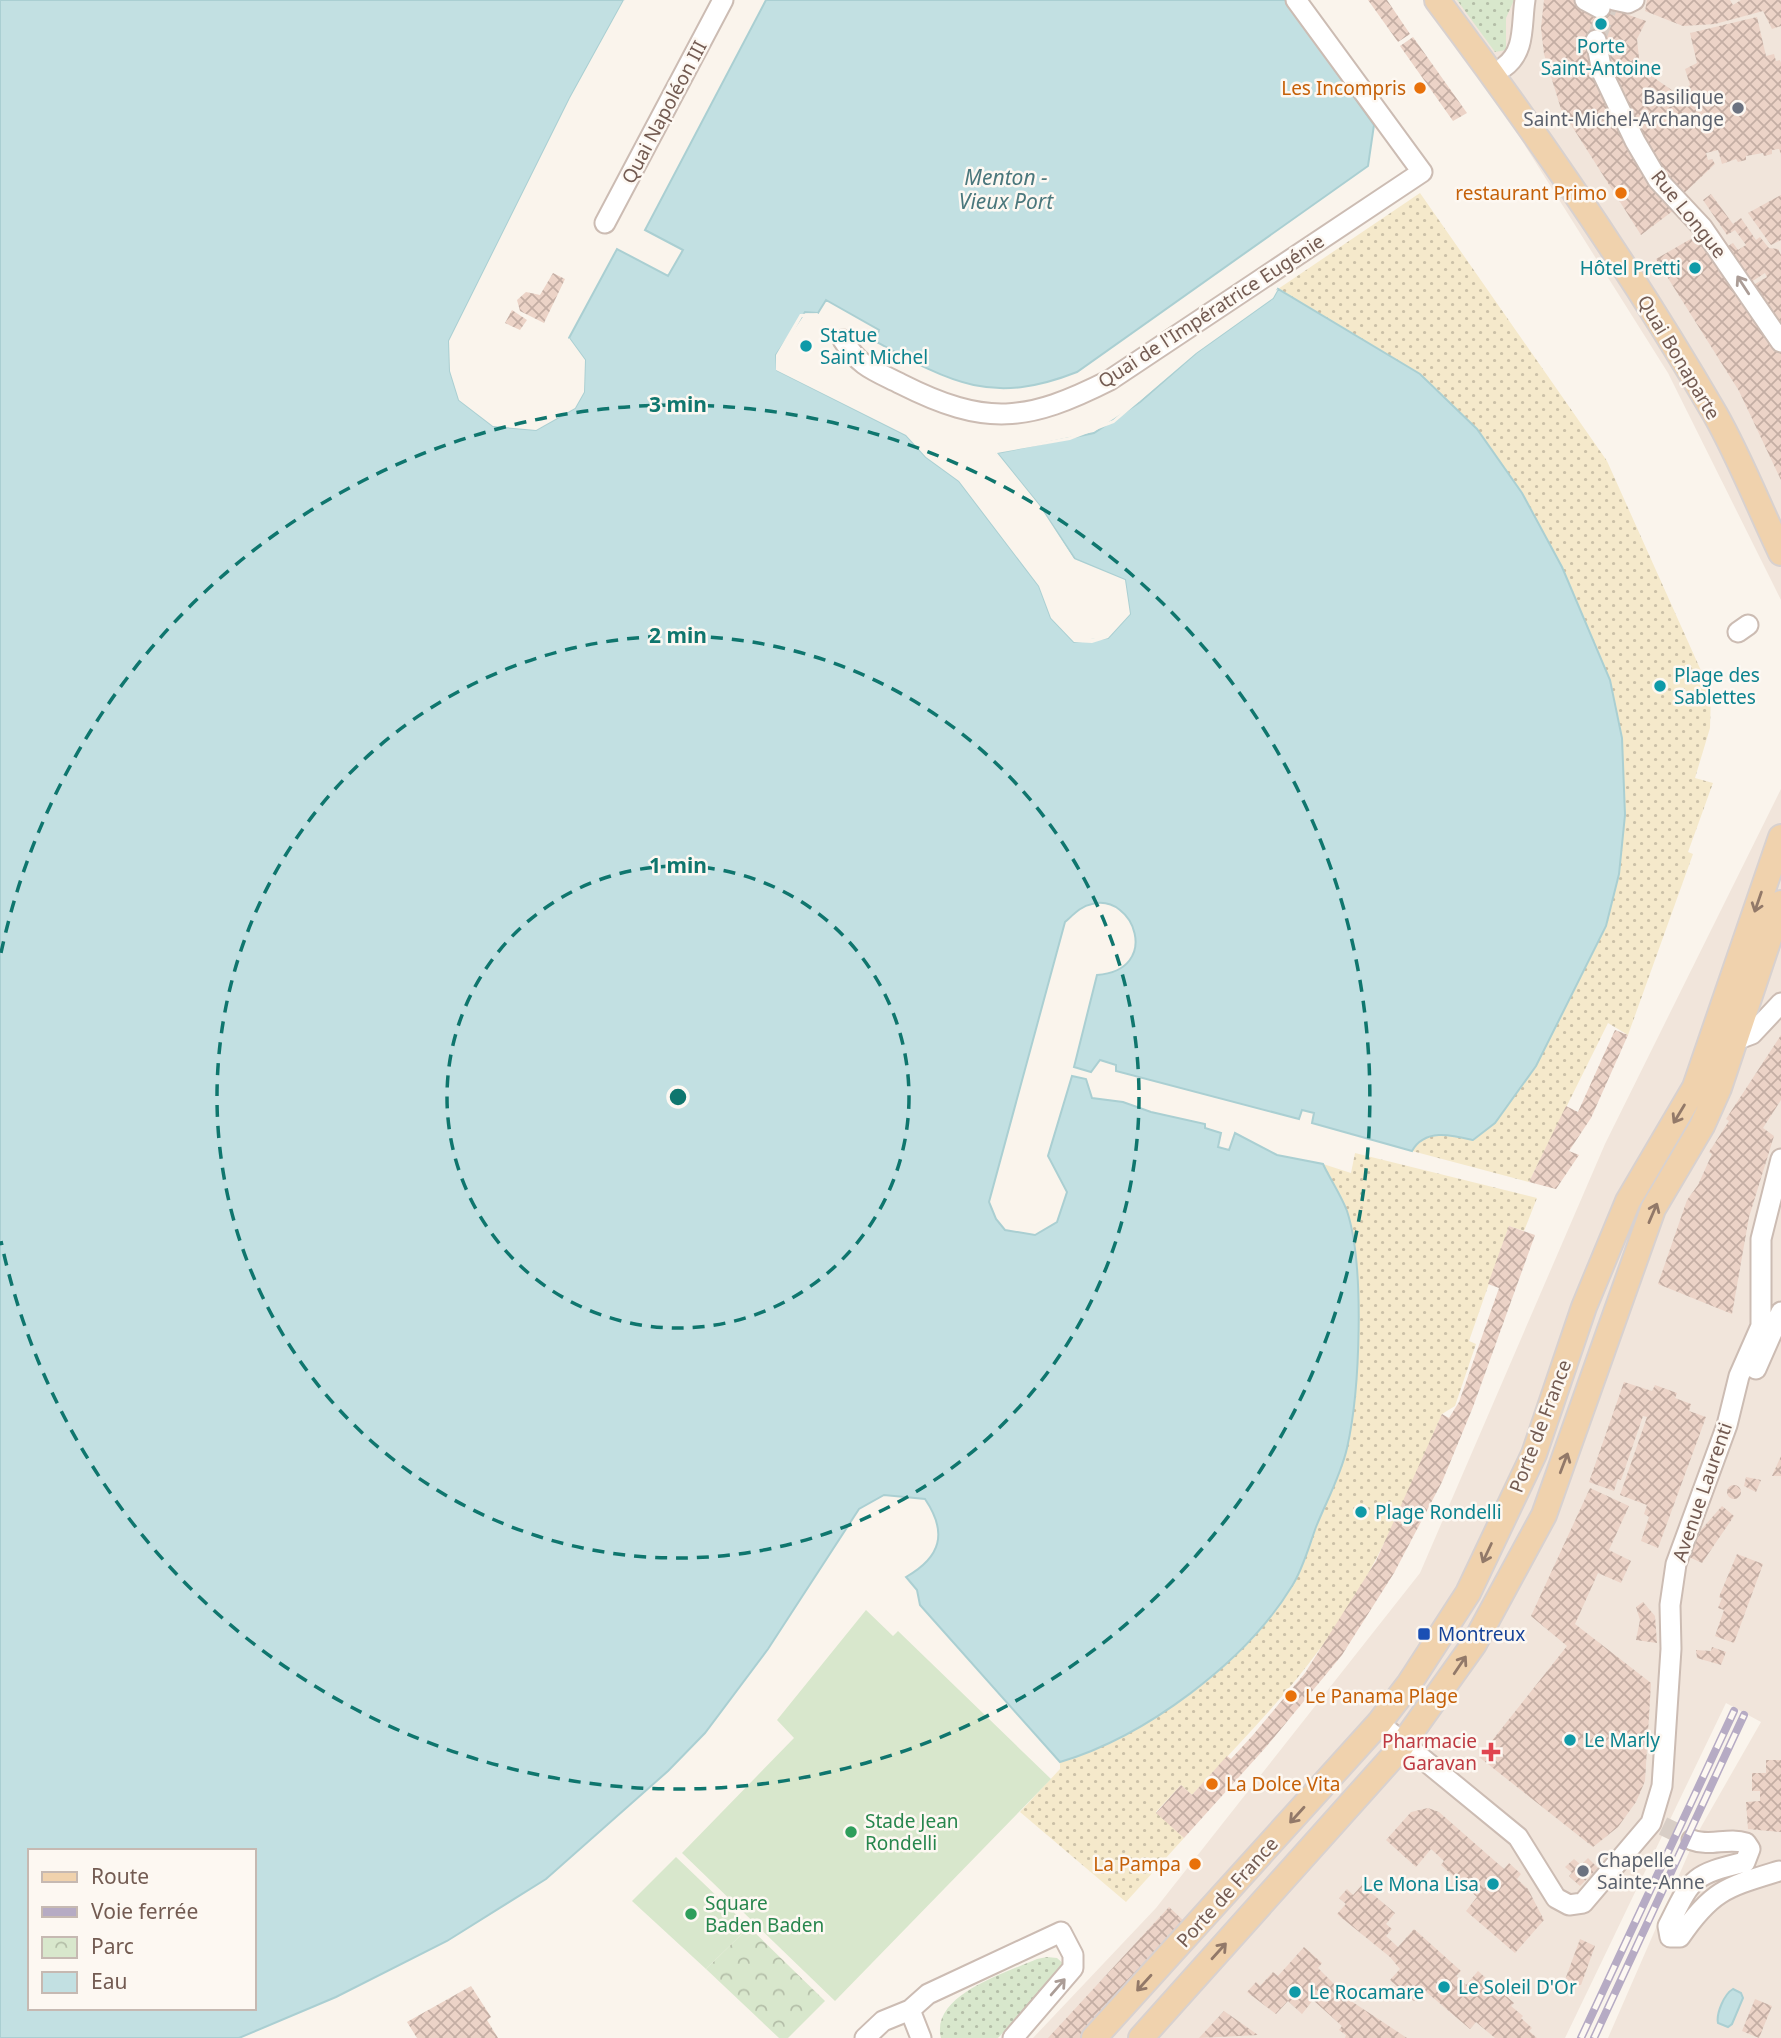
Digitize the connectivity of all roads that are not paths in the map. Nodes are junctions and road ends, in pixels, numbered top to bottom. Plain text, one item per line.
1 (723, 0) edge
2 (1296, 0) edge
3 (1437, 0) edge
4 (1525, 0) edge
5 (1586, 0) edge
6 (1634, 0) edge
7 (1607, 2) edge
8 (1596, 40) tunnel mouth
9 (1504, 67) dead end
10 (605, 223) dead end
11 (843, 340) dead end
12 (1781, 342) edge
13 (1781, 553) edge
14 (1781, 838) edge
15 (1781, 903) edge
16 (1751, 993) junction
17 (1781, 1003) edge
18 (1736, 1041) junction
19 (1781, 1159) edge
20 (1781, 1312) edge
21 (1732, 1403) junction
22 (1379, 1723) junction
23 (1405, 1741) junction
24 (1692, 1840) tunnel mouth
25 (1779, 1871) dead end
26 (910, 2010) junction
27 (865, 2038) edge
28 (921, 2038) edge
29 (1013, 2038) edge
30 (1094, 2038) edge
31 (1141, 2038) edge

1 - 10 street, Quai Napoléon III
2 - 11 street, Quai de l'Impératrice Eugénie
3 - 13 main road, Quai Bonaparte
4 - 9 street
5 - 7 street
6 - 7 street
12 -> 8 street, Rue Longue
14 -> 22 main road, Porte de France
15 - 16 main road, Porte de France
16 - 17 street
16 - 18 main road, Porte de France
17 - 18 street
23 -> 18 main road, Porte de France
19 - 21 street, Avenue Laurenti
20 - 21 street
21 - 23 street, Avenue Laurenti
22 - 23 street, Avenue Laurenti
22 -> 30 main road, Porte de France
31 -> 23 main road, Porte de France
24 - 25 street
26 - 27 street
26 - 28 street
29 -> 26 street

